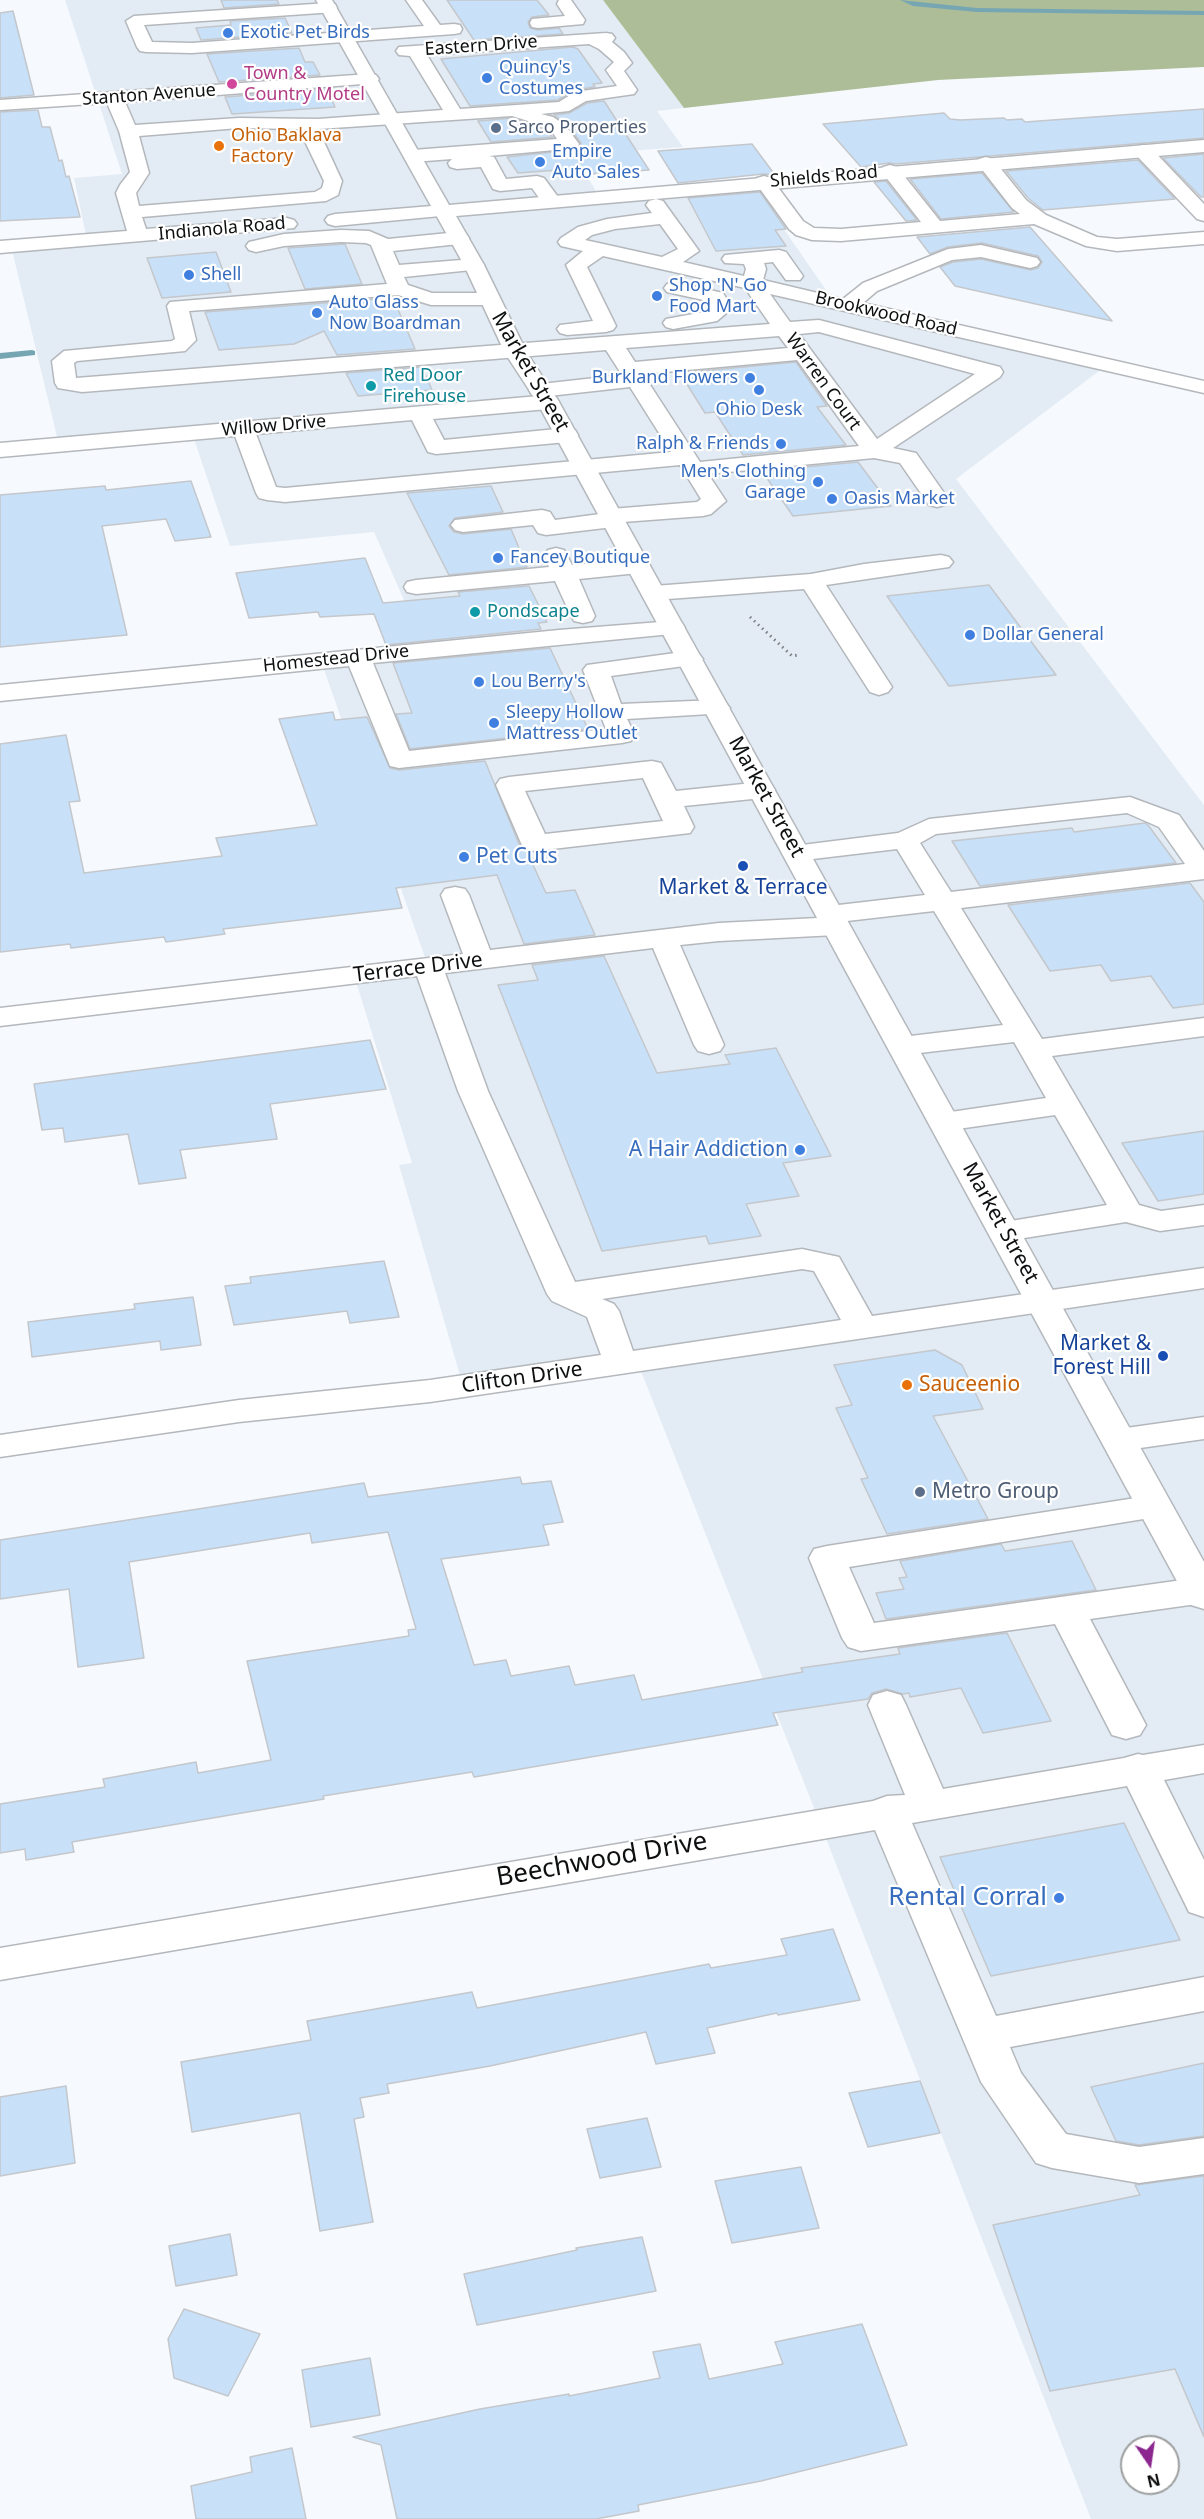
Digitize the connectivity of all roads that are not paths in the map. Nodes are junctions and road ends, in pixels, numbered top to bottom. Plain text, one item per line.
1 (414, 0) edge
2 (327, 4) edge
3 (565, 4) dead end
4 (518, 24) dead end
5 (470, 27) dead end
6 (435, 30) junction
7 (416, 51) junction
8 (366, 55) junction
9 (114, 98) junction
10 (0, 105) edge
11 (504, 111) junction
12 (455, 115) junction
13 (392, 119) junction
14 (306, 124) junction
15 (128, 131) junction
16 (1204, 146) edge
17 (1143, 151) junction
18 (415, 161) junction
19 (986, 163) junction
20 (890, 171) junction
21 (764, 182) junction
22 (551, 201) junction
23 (444, 211) junction
24 (131, 212) junction
25 (1204, 214) edge
26 (1036, 218) junction
27 (246, 227) junction
28 (935, 227) junction
29 (138, 236) junction
30 (459, 238) junction
31 (1204, 238) edge
32 (256, 246) junction
33 (381, 246) junction
34 (0, 247) edge
35 (689, 251) junction
36 (752, 258) junction
37 (600, 260) junction
38 (1030, 262) dead end
39 (665, 264) junction
40 (474, 265) junction
41 (793, 276) dead end
42 (395, 280) junction
43 (269, 281) junction
44 (658, 284) dead end
45 (752, 284) junction
46 (490, 299) junction
47 (847, 306) junction
48 (785, 329) junction
49 (664, 332) junction
50 (610, 336) junction
51 (511, 343) junction
52 (178, 347) junction
53 (802, 353) junction
54 (633, 374) junction
55 (188, 378) junction
56 (1204, 387) edge
57 (544, 396) junction
58 (419, 412) junction
59 (243, 428) junction
60 (567, 435) junction
61 (0, 450) edge
62 (874, 451) junction
63 (689, 464) junction
64 (584, 467) junction
65 (937, 500) dead end
66 (612, 518) junction
67 (463, 525) dead end
68 (550, 542) dead end
69 (941, 562) dead end
70 (638, 566) junction
71 (564, 573) junction
72 (811, 581) junction
73 (417, 587) dead end
74 (654, 593) junction
75 (583, 616) dead end
76 (673, 628) junction
77 (358, 657) junction
78 (690, 659) junction
79 (879, 687) dead end
80 (0, 693) edge
81 (717, 708) junction
82 (611, 712) junction
83 (762, 790) junction
84 (668, 800) junction
85 (905, 840) junction
86 (796, 853) junction
87 (1204, 870) edge
88 (455, 895) dead end
89 (942, 902) junction
90 (833, 920) junction
91 (663, 939) junction
92 (480, 961) junction
93 (428, 967) junction
94 (0, 1017) edge
95 (1204, 1027) edge
96 (1028, 1040) junction
97 (709, 1045) dead end
98 (902, 1046) junction
99 (1065, 1104) junction
100 (944, 1122) junction
101 (1127, 1212) junction
102 (1204, 1215) edge
103 (1005, 1231) junction
104 (1204, 1278) edge
105 (564, 1294) junction
106 (1043, 1302) junction
107 (862, 1328) junction
108 (621, 1364) junction
109 (1204, 1428) edge
110 (1119, 1440) junction
111 (0, 1446) edge
112 (1155, 1507) junction
113 (1203, 1592) edge
114 (1066, 1608) junction
115 (887, 1705) dead end
116 (1126, 1725) dead end
117 (1204, 1759) edge
118 (1138, 1768) junction
119 (929, 1804) junction
120 (887, 1811) junction
121 (1204, 1901) edge
122 (0, 1964) edge
123 (1204, 1994) edge
124 (983, 2035) junction
125 (1204, 2156) edge

1 - 6 street
2 - 8 street, Market Street
2 - 8 street
3 - 4 street
5 - 6 street
6 - 8 street
7 - 8 street, Eastern Drive
7 - 11 street, Eastern Drive
7 - 12 street
8 - 9 street, Stanton Avenue
8 - 13 street, Market Street
9 - 10 street, Stanton Avenue
9 - 15 street
11 - 12 street
11 - 18 street
12 - 13 street
13 - 14 street
13 - 18 street, Market Street
14 - 15 street
14 - 24 street
15 - 24 street
16 - 17 street, Shields Road
17 - 19 street, Shields Road
17 - 25 street
18 - 22 street
18 - 23 street, Market Street
19 - 20 street, Shields Road
19 - 26 street
20 - 21 street, Shields Road
20 - 28 street
21 - 22 street, Shields Road
21 - 28 street
22 - 23 street, Shields Road
23 - 27 street, Indianola Road
23 - 30 street, Market Street
24 - 29 street
26 - 28 street
26 - 31 street
27 - 29 street, Indianola Road
27 - 32 street
29 - 34 street, Indianola Road
30 - 33 street
30 - 40 street, Market Street
32 - 33 street
32 - 43 street
33 - 42 street
35 - 36 street
35 - 37 street, Brookwood Road
35 - 39 street
36 - 41 street
36 - 45 street
37 - 39 street, Brookwood Road
37 - 50 street
38 - 47 street
39 - 45 street, Brookwood Road
40 - 42 street
40 - 46 street, Market Street
42 - 43 street
42 - 46 street
43 - 52 street
44 - 49 street
45 - 47 street, Brookwood Road
45 - 48 street, Warren Court
46 - 51 street, Market Street
47 - 56 street, Brookwood Road
48 - 49 street
48 - 53 street, Warren Court
48 - 62 street
49 - 50 street
50 - 51 street
50 - 54 street
51 - 55 street
51 - 57 street, Market Street
52 - 55 street
52 - 55 street
53 - 54 street, Willow Drive
53 - 62 street, Warren Court
54 - 57 street, Willow Drive
54 - 63 street
57 - 58 street, Willow Drive
57 - 60 street, Market Street
58 - 59 street, Willow Drive
58 - 60 street
59 - 61 street, Willow Drive
59 - 64 street
60 - 64 street, Market Street
62 - 63 street
62 - 65 street
63 - 64 street
63 - 66 street
64 - 66 street, Market Street
66 - 67 street
66 - 70 street, Market Street
68 - 71 street
69 - 72 street
70 - 71 street
70 - 74 street, Market Street
71 - 73 street
71 - 75 street
72 - 74 street
72 - 79 street
74 - 76 street, Market Street
76 - 77 street, Homestead Drive
76 - 78 street, Market Street
77 - 80 street, Homestead Drive
77 - 82 street
78 - 81 street, Market Street
78 - 82 street
81 - 82 street
81 - 83 street, Market Street
83 - 84 street
83 - 86 street, Market Street
84 - 84 street
85 - 86 street
85 - 87 street
85 - 89 street
86 - 90 street, Market Street
87 - 89 street, Terrace Drive
88 - 92 street
89 - 90 street, Terrace Drive
89 - 96 street
90 - 91 street, Terrace Drive
90 - 98 street, Market Street
91 - 92 street, Terrace Drive
91 - 97 street
92 - 93 street, Terrace Drive
93 - 94 street, Terrace Drive
93 - 105 street
95 - 96 street
96 - 98 street
96 - 99 street
98 - 100 street, Market Street
99 - 100 street
99 - 101 street
100 - 103 street, Market Street
101 - 102 street
101 - 103 street
103 - 106 street, Market Street
104 - 106 street, Clifton Drive
105 - 107 street
105 - 108 street
106 - 107 street, Clifton Drive
106 - 110 street, Market Street
107 - 108 street, Clifton Drive
108 - 111 street, Clifton Drive
109 - 110 street
110 - 112 street, Market Street
112 - 113 street, Market Street
112 - 114 street
113 - 114 street
114 - 116 street
115 - 119 street
117 - 118 street, Beechwood Drive
118 - 119 street, Beechwood Drive
118 - 121 street
119 - 120 street, Beechwood Drive
120 - 122 street, Beechwood Drive
120 - 124 street
123 - 124 street
124 - 125 street

